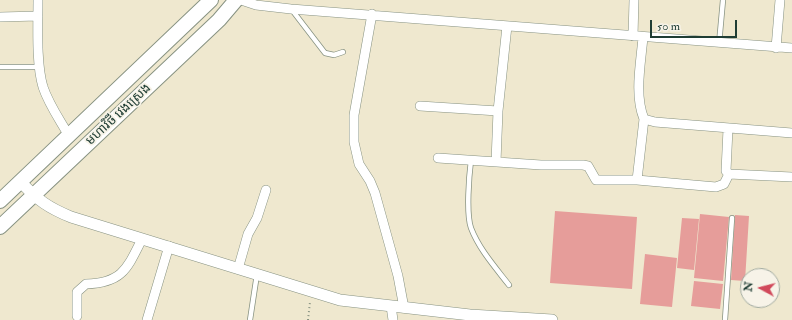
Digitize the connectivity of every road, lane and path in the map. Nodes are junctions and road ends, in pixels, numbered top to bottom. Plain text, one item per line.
1 (38, 0) edge
2 (211, 0) edge
3 (236, 0) edge
4 (241, 0) edge
5 (634, 0) edge
6 (723, 0) edge
7 (780, 0) edge
8 (291, 9) junction
9 (372, 14) junction
10 (38, 16) junction
11 (0, 17) edge
12 (507, 26) junction
13 (633, 36) junction
14 (643, 37) junction
15 (719, 44) junction
16 (776, 48) junction
17 (792, 48) edge
18 (343, 52) dead end
19 (0, 67) edge
20 (40, 67) junction
21 (420, 106) dead end
22 (498, 111) junction
23 (644, 119) junction
24 (728, 129) junction
25 (792, 133) edge
26 (69, 136) junction
27 (438, 158) dead end
28 (471, 160) junction
29 (496, 162) junction
30 (730, 174) junction
31 (792, 177) edge
32 (637, 180) junction
33 (21, 182) junction
34 (266, 190) dead end
35 (34, 196) junction
36 (0, 201) edge
37 (732, 218) dead end
38 (0, 228) edge
39 (142, 240) junction
40 (169, 246) junction
41 (238, 269) junction
42 (257, 274) junction
43 (509, 284) dead end
44 (311, 291) junction
45 (390, 306) junction
46 (404, 308) junction
47 (77, 316) dead end
48 (471, 317) edge
49 (520, 319) edge
50 (148, 320) edge
51 (250, 320) edge
52 (308, 320) edge
53 (393, 320) edge
54 (552, 320) edge
55 (725, 320) edge

1 - 10 street
2 - 26 main road, មហាវិថី វេងស្រេង
3 - 35 main road, មហាវិថី វេងស្រេង
4 - 8 street
5 - 13 street
6 - 15 lane
7 - 16 street
8 - 9 street
8 - 18 lane
9 - 12 street
9 - 46 street
10 - 11 street
10 - 20 street
12 - 13 street
12 - 22 street
13 - 14 street
14 - 15 street
14 - 23 street
15 - 16 street
16 - 17 street
19 - 20 lane
20 - 26 street
21 - 22 street
22 - 29 street
23 - 24 street
23 - 32 street
24 - 25 street
24 - 30 street
26 - 33 main road, មហាវិថី វេងស្រេង
27 - 28 street
28 - 29 street
28 - 43 lane
29 - 32 street
30 - 31 street
30 - 32 street
33 - 35 street
33 - 36 main road, មហាវិថី វេងស្រេង
34 - 41 street
35 - 38 main road, មហាវិថី វេងស្រេង
35 - 39 street
37 - 55 lane
39 - 40 street
39 - 47 street
40 - 41 street
40 - 50 street
41 - 42 street
42 - 44 street
42 - 51 lane
44 - 45 street
44 - 52 path
45 - 46 street
45 - 53 street
46 - 48 street
48 - 49 street
49 - 54 street

